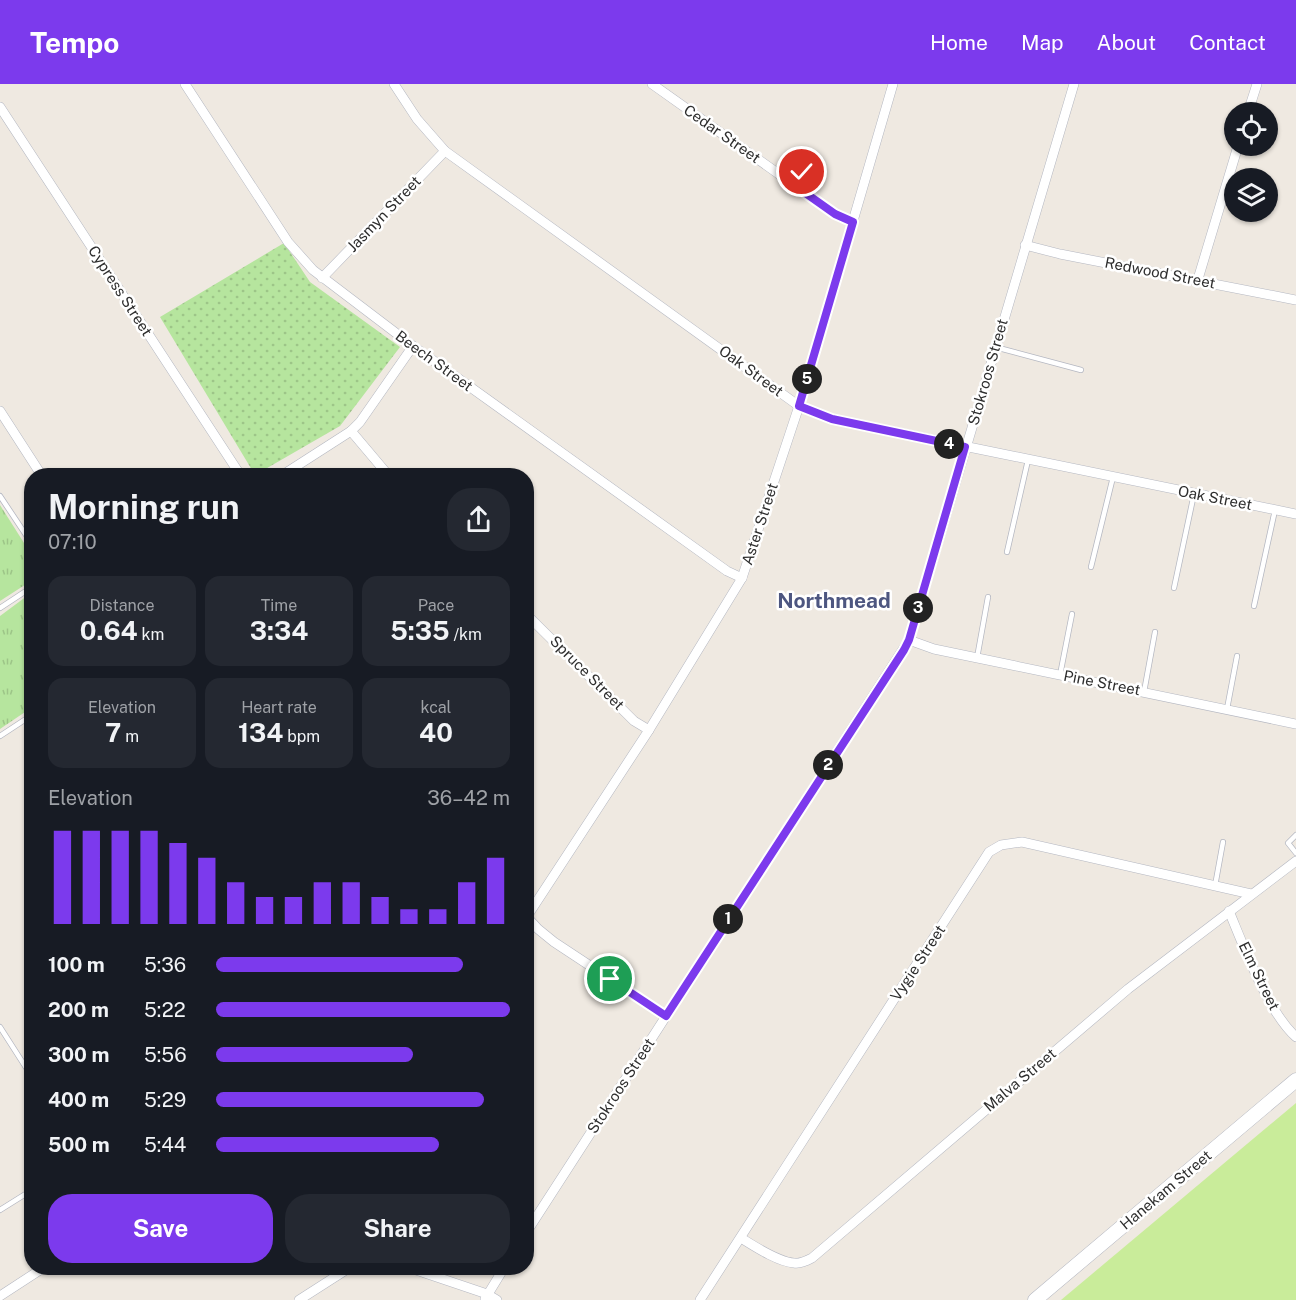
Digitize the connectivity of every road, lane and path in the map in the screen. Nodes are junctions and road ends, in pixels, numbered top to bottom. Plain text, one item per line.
1 (185, 84) edge
2 (394, 84) edge
3 (652, 84) edge
4 (893, 84) edge
5 (1074, 84) edge
6 (1257, 84) edge
7 (1251, 102) edge
8 (0, 107) edge
9 (445, 151) junction
10 (1235, 156) edge
11 (811, 159) dead end
12 (794, 185) junction
13 (853, 222) junction
14 (1025, 245) junction
15 (322, 278) junction
16 (1198, 279) junction
17 (1296, 300) edge
18 (413, 346) junction
19 (995, 347) junction
20 (1081, 370) dead end
21 (799, 406) junction
22 (0, 411) edge
23 (351, 431) junction
24 (965, 447) junction
25 (1028, 460) junction
26 (37, 468) edge
27 (236, 468) edge
28 (293, 468) edge
29 (382, 468) edge
30 (1113, 477) junction
31 (1194, 494) junction
32 (0, 496) edge
33 (1275, 510) junction
34 (1296, 514) edge
35 (24, 532) edge
36 (1007, 552) dead end
37 (1091, 567) dead end
38 (742, 578) junction
39 (1174, 588) dead end
40 (24, 592) edge
41 (988, 597) dead end
42 (1254, 606) dead end
43 (0, 608) edge
44 (1072, 615) dead end
45 (534, 622) edge
46 (1155, 632) dead end
47 (909, 640) junction
48 (1237, 656) dead end
49 (977, 658) junction
50 (1060, 675) junction
51 (1144, 692) junction
52 (1227, 709) junction
53 (24, 720) edge
54 (1296, 724) edge
55 (649, 730) junction
56 (0, 736) edge
57 (1296, 835) edge
58 (1223, 842) dead end
59 (1296, 853) edge
60 (1296, 861) edge
61 (1215, 886) junction
62 (1251, 894) junction
63 (534, 906) edge
64 (1229, 911) junction
65 (534, 925) edge
66 (666, 1016) junction
67 (0, 1027) edge
68 (1296, 1037) edge
69 (24, 1064) edge
70 (1296, 1080) edge
71 (24, 1195) edge
72 (0, 1210) edge
73 (534, 1221) edge
74 (741, 1238) junction
75 (32, 1275) edge
76 (338, 1275) edge
77 (428, 1275) edge
78 (500, 1275) edge
79 (0, 1296) edge
80 (486, 1297) edge
81 (299, 1300) edge
82 (497, 1300) edge
83 (700, 1300) edge
84 (1035, 1300) edge

1 - 15 street, Beech Street
2 - 9 street, Oak Street
3 - 12 street, Cedar Street
4 - 13 street, Aster Street
5 - 14 street, Stokroos Street
6 - 7 street
8 - 27 street, Cypress Street
9 - 15 street, Jasmyn Street
9 - 21 street, Oak Street
10 - 16 street
11 - 12 lane
12 - 13 street, Cedar Street
13 - 21 street, Aster Street
14 - 16 street, Redwood Street
14 - 19 street, Stokroos Street
15 - 18 street, Beech Street
16 - 17 street, Redwood Street
18 - 23 street
18 - 38 street, Beech Street
19 - 20 lane
19 - 24 street, Stokroos Street
21 - 24 street, Oak Street
21 - 38 street, Aster Street
22 - 26 street
23 - 28 street
23 - 29 street
24 - 25 street, Oak Street
24 - 47 street, Stokroos Street
25 - 30 street, Oak Street
25 - 36 lane
30 - 31 street, Oak Street
30 - 37 lane
31 - 33 street, Oak Street
31 - 39 lane
32 - 35 lane
33 - 34 street, Oak Street
33 - 42 lane
38 - 55 street, Aster Street
40 - 43 lane
41 - 49 lane
44 - 50 lane
45 - 55 street, Spruce Street
46 - 51 lane
47 - 49 street, Pine Street
47 - 66 street, Stokroos Street
48 - 52 lane
49 - 50 street, Pine Street
50 - 51 street, Pine Street
51 - 52 street, Pine Street
52 - 54 street, Pine Street
53 - 56 lane
55 - 63 street, Aster Street
57 - 59 lane
58 - 61 lane
60 - 62 street, Malva Street
61 - 62 street, Vygie Street
61 - 74 street, Vygie Street
62 - 64 street, Malva Street
64 - 68 street, Elm Street
64 - 74 street, Malva Street
65 - 66 street
66 - 73 street, Stokroos Street
67 - 69 lane
70 - 84 street, Hanekam Street
71 - 72 lane
74 - 83 street, Vygie Street
75 - 79 street
76 - 81 street
77 - 80 street
78 - 80 street
80 - 82 street

